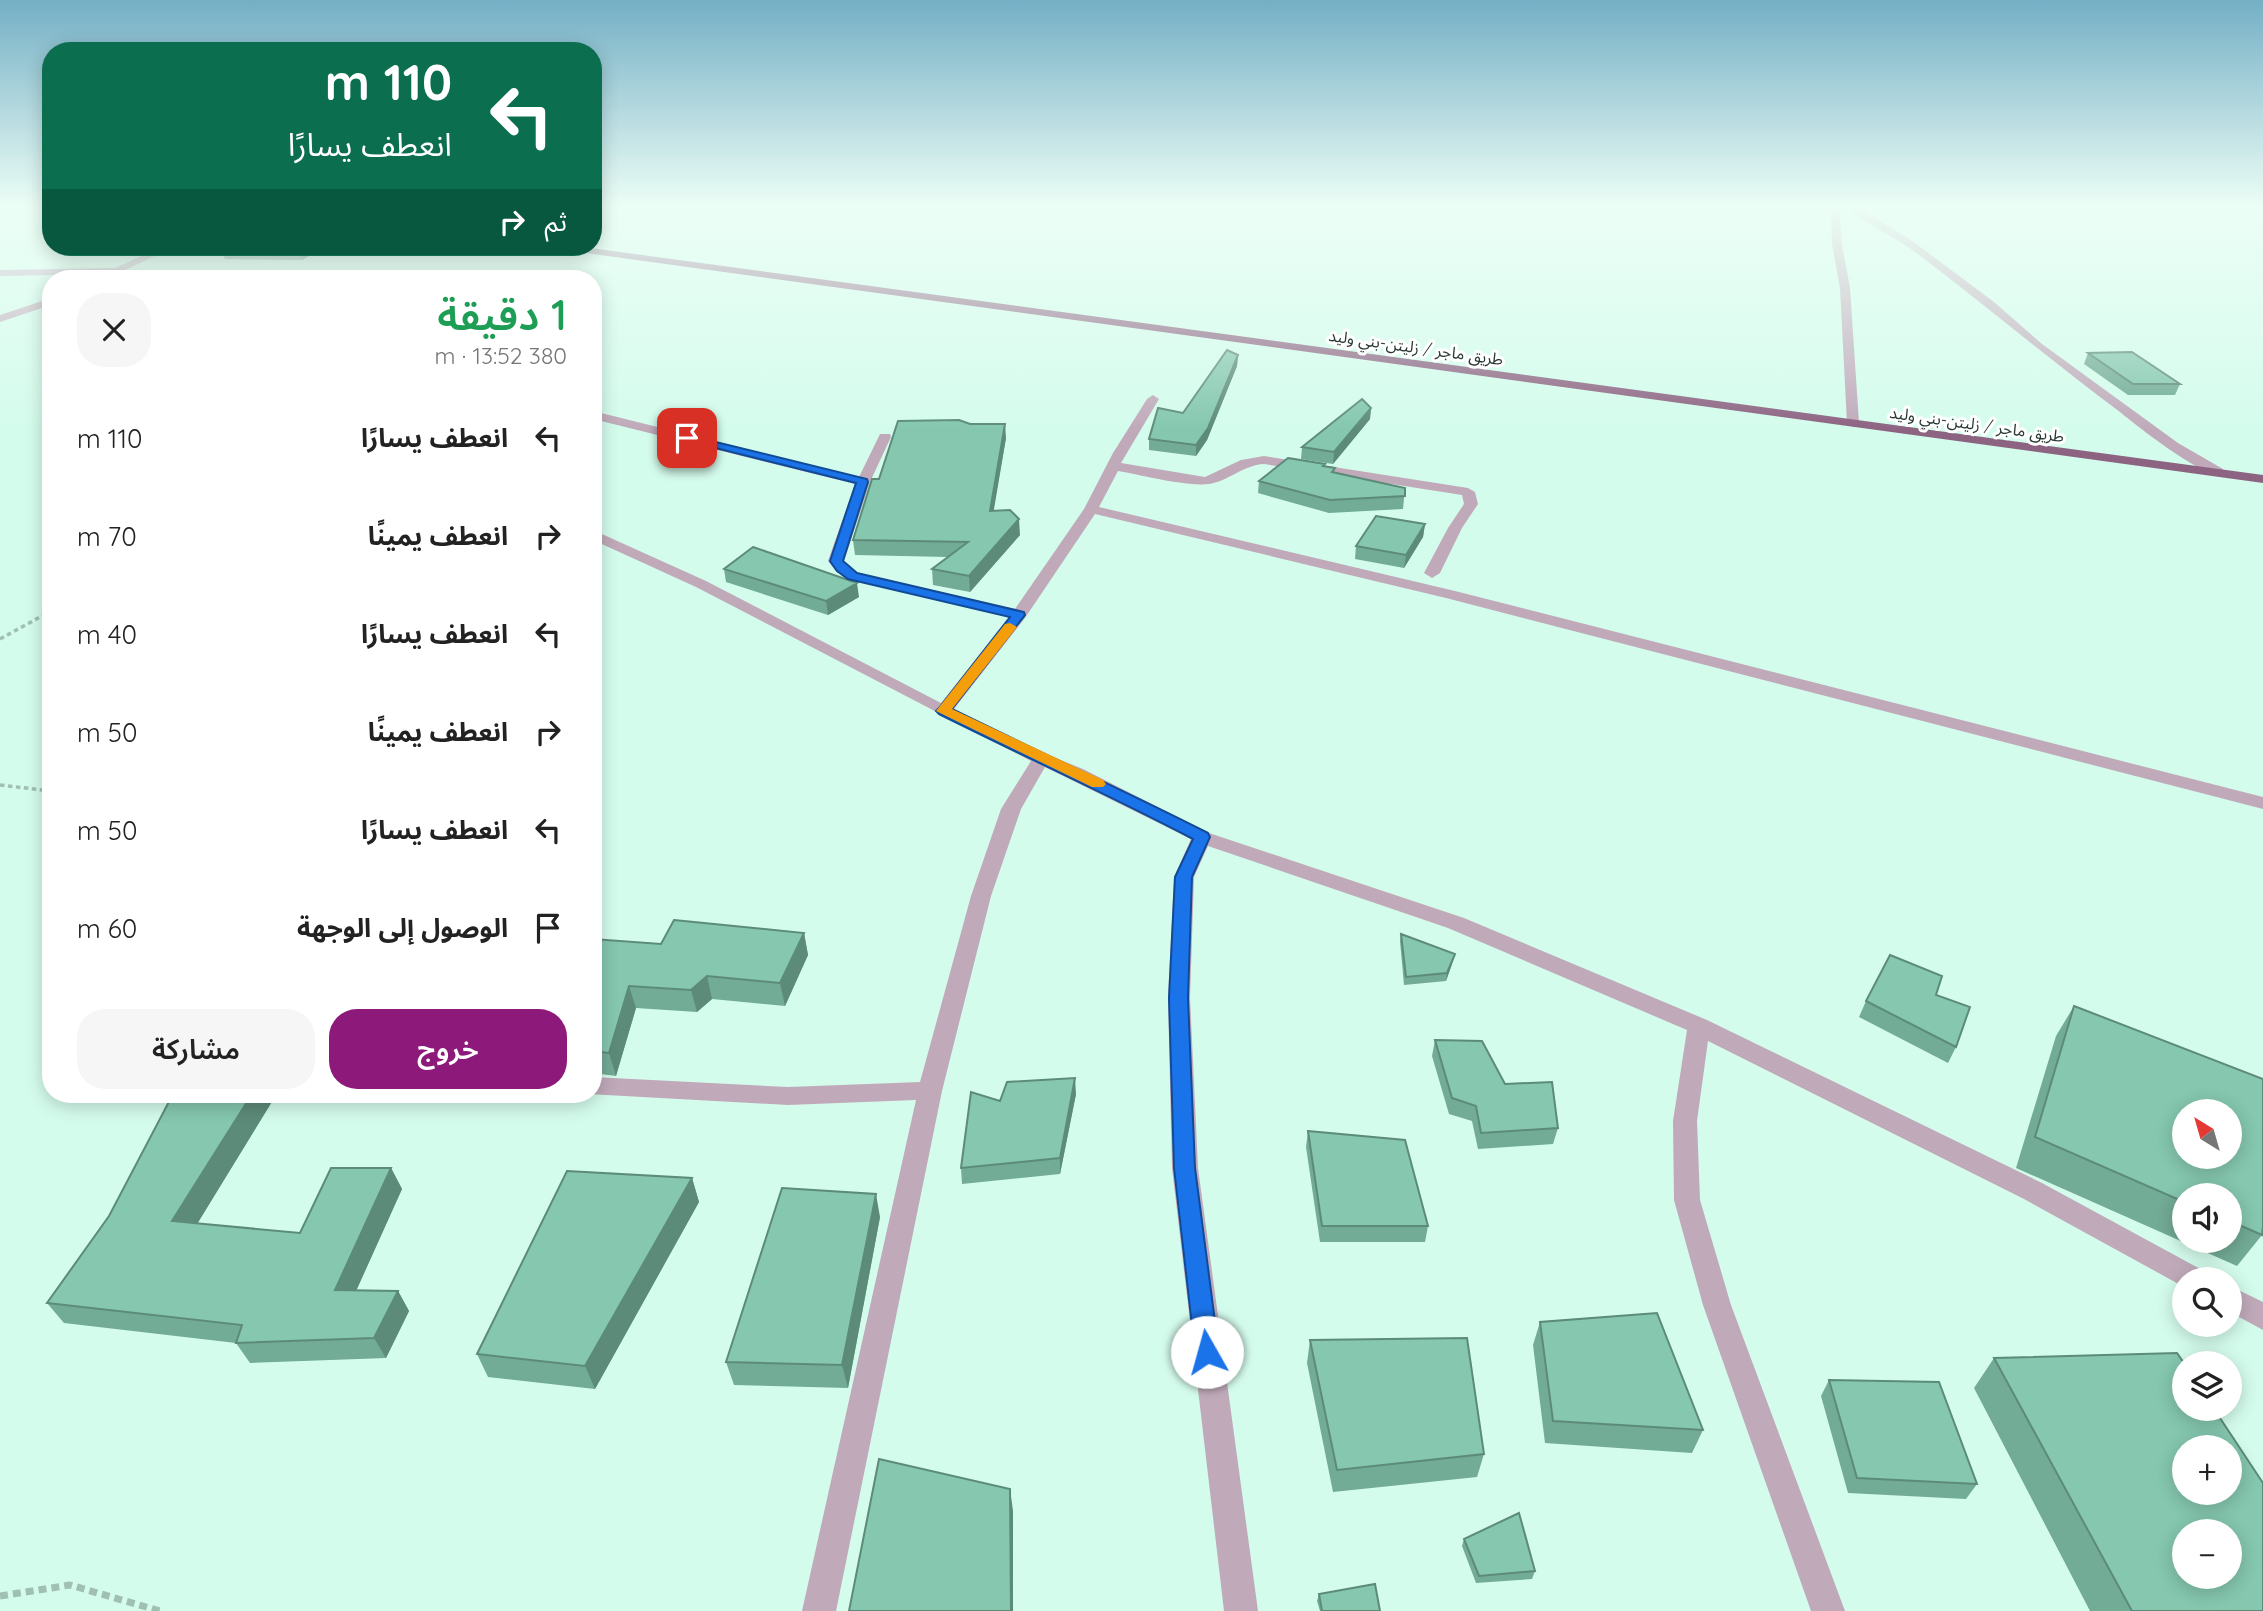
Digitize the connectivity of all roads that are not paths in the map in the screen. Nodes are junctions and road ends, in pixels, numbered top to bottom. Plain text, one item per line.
1 (807, 280) edge
2 (1843, 280) edge
3 (1958, 280) edge
4 (42, 304) edge
5 (37, 316) dead end
6 (5, 317) edge
7 (1153, 400) dead end
8 (602, 417) edge
9 (1853, 423) junction
10 (885, 437) dead end
11 (1113, 466) junction
12 (2218, 472) junction
13 (2263, 478) edge
14 (863, 482) junction
15 (1091, 509) junction
16 (602, 538) edge
17 (1432, 573) dead end
18 (1019, 615) junction
19 (944, 711) junction
20 (1041, 759) junction
21 (2263, 803) edge
22 (1202, 837) junction
23 (1699, 1026) junction
24 (602, 1086) edge
25 (930, 1091) junction
26 (2172, 1267) edge
27 (2242, 1305) edge
28 (2263, 1317) edge
29 (818, 1611) edge
30 (1241, 1611) edge
31 (1828, 1611) edge

1 - 9 highway, طريق ماجر / زليتن-بني وليد
2 - 9 street
3 - 12 street
4 - 6 street
5 - 6 street
7 - 11 street
8 - 14 street
9 - 12 highway, طريق ماجر / زليتن-بني وليد
10 - 14 street
11 - 15 street
11 - 17 street
12 - 13 highway, طريق ماجر / زليتن-بني وليد
14 - 18 street
15 - 18 street
15 - 21 street
16 - 19 street
18 - 19 street
19 - 20 street
20 - 22 street
20 - 25 street
22 - 23 street
22 - 30 street
23 - 26 street
23 - 31 street
24 - 25 street
25 - 29 street
27 - 28 street

